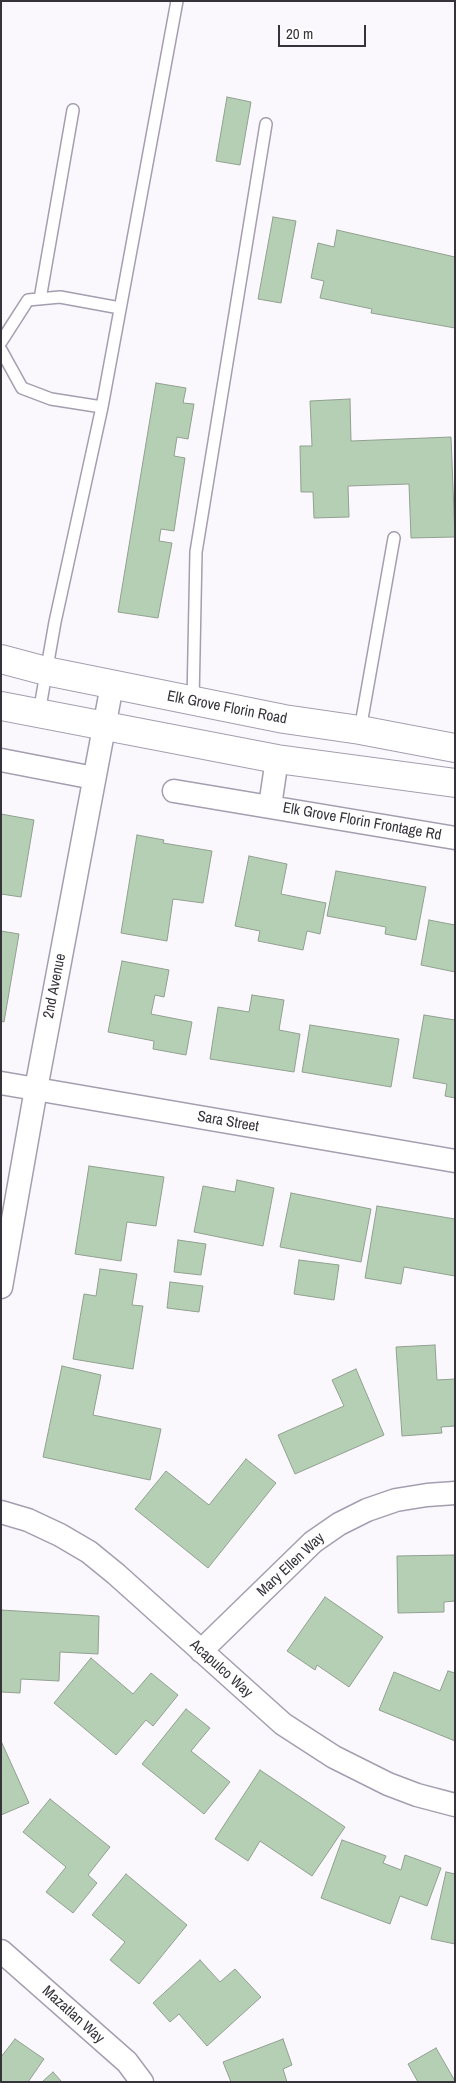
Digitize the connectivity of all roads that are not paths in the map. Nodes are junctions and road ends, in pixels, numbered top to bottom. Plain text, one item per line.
1 (177, 1) edge
2 (73, 110) dead end
3 (266, 124) dead end
4 (40, 299) junction
5 (120, 308) junction
6 (1, 342) edge
7 (1, 350) edge
8 (102, 408) junction
9 (394, 538) dead end
10 (1, 659) edge
11 (46, 671) junction
12 (112, 685) junction
13 (193, 701) junction
14 (1, 706) edge
15 (39, 713) junction
16 (105, 726) junction
17 (360, 730) junction
18 (455, 748) edge
19 (277, 759) junction
20 (1, 760) edge
21 (94, 778) junction
22 (455, 784) edge
23 (174, 791) dead end
24 (270, 806) junction
25 (455, 838) edge
26 (1, 1083) edge
27 (36, 1089) junction
28 (455, 1161) edge
29 (1, 1287) edge
30 (455, 1493) edge
31 (1, 1512) edge
32 (201, 1651) junction
33 (455, 1804) edge
34 (1, 1951) edge
35 (142, 2082) edge

1 - 5 lane
2 - 4 lane
3 - 13 lane
4 - 5 lane
4 - 6 lane
5 - 8 lane
7 - 8 lane
8 - 11 lane
9 - 17 lane
10 - 11 main road, Elk Grove Florin Road
11 - 12 main road, Elk Grove Florin Road
11 - 15 lane
12 - 13 main road, Elk Grove Florin Road
12 - 16 street, 2nd Avenue
13 - 17 main road, Elk Grove Florin Road
14 - 15 main road
15 - 16 main road
16 - 19 main road
16 - 21 street, 2nd Avenue
17 - 18 main road, Elk Grove Florin Road
19 - 22 main road
19 - 24 street, Elk Grove Florin Frontage Rd
20 - 21 street
21 - 27 street, 2nd Avenue
23 - 24 street, Elk Grove Florin Frontage Rd
24 - 25 street, Elk Grove Florin Frontage Rd
26 - 27 street, Sara Street
27 - 28 street, Sara Street
27 - 29 street, 2nd Avenue
30 - 32 street, Mary Ellen Way
31 - 32 street, Acapulco Way
32 - 33 street, Acapulco Way
34 - 35 street, Mazatlan Way

